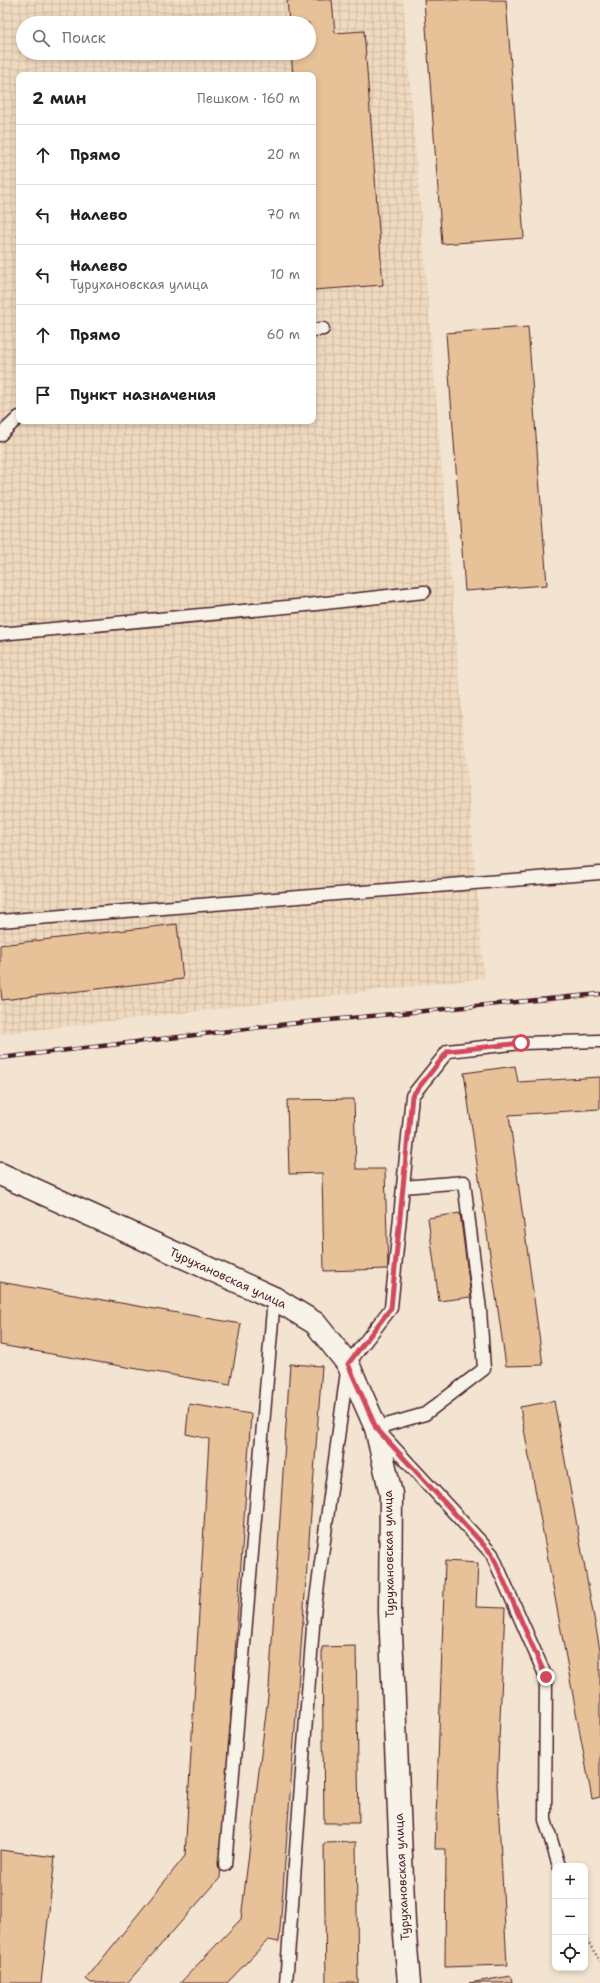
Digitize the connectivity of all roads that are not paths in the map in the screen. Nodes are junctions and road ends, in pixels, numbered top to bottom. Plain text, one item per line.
1 (16, 420) edge
2 (0, 435) edge
3 (424, 592) dead end
4 (0, 634) edge
5 (600, 873) edge
6 (0, 921) edge
7 (600, 1041) edge
8 (0, 1174) edge
9 (403, 1188) junction
10 (274, 1298) junction
11 (348, 1364) junction
12 (376, 1428) junction
13 (558, 1863) edge
14 (225, 1865) dead end
15 (286, 1983) edge
16 (409, 1983) edge

1 - 2 lane
3 - 4 lane
5 - 6 lane
7 - 9 lane
8 - 10 street, Турухановская улица
9 - 11 lane
9 - 12 lane
10 - 11 street, Турухановская улица
10 - 14 lane
11 - 12 street, Турухановская улица
11 - 15 lane
12 - 13 lane
12 - 16 street, Турухановская улица

